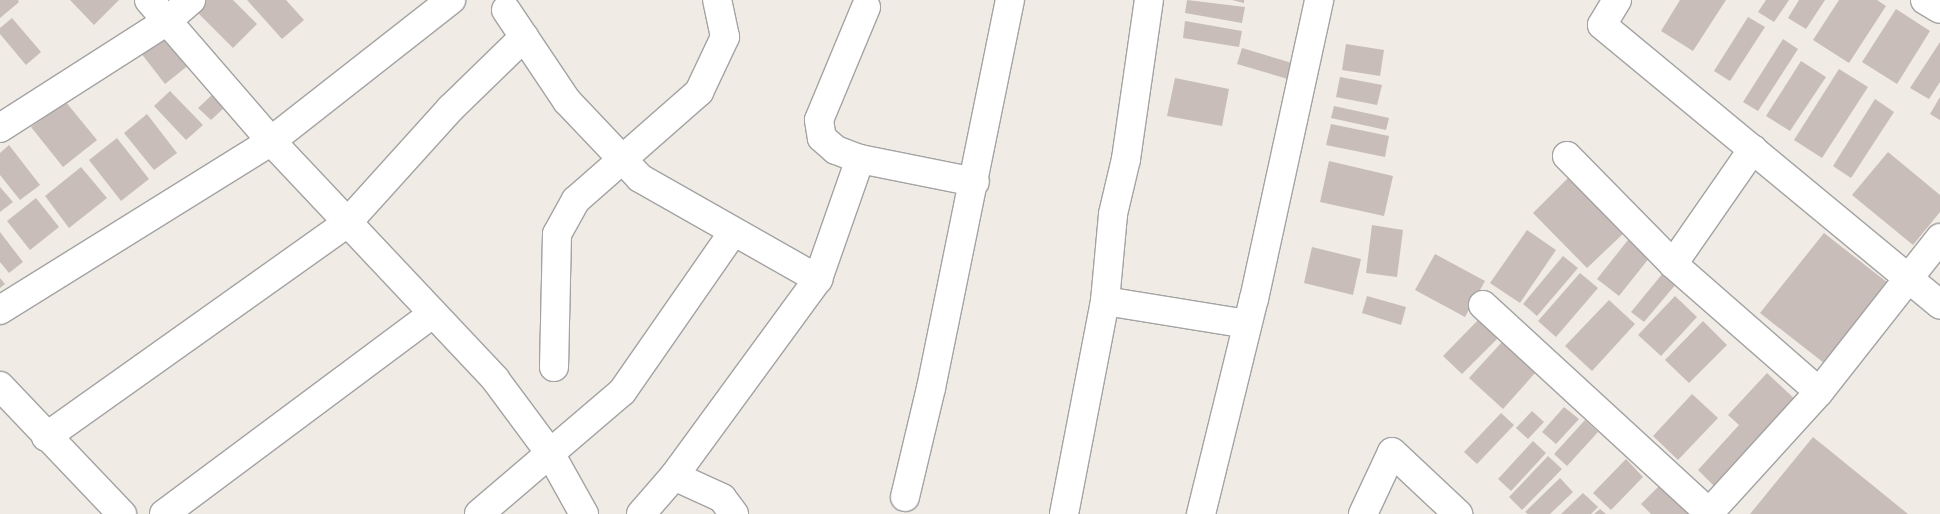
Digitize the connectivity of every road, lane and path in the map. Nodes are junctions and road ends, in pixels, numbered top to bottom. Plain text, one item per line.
1 (149, 0) edge
2 (191, 0) edge
3 (450, 0) edge
4 (717, 0) edge
5 (1010, 0) edge
6 (1149, 0) edge
7 (1319, 0) edge
8 (1617, 0) edge
9 (1925, 0) edge
10 (866, 7) dead end
11 (1940, 9) edge
12 (506, 10) dead end
13 (167, 21) junction
14 (524, 37) junction
15 (0, 128) edge
16 (271, 141) junction
17 (1754, 149) junction
18 (1567, 156) dead end
19 (621, 159) junction
20 (860, 159) junction
21 (975, 182) junction
22 (347, 223) junction
23 (734, 232) junction
24 (1940, 238) edge
25 (1673, 264) junction
26 (1909, 276) junction
27 (818, 279) junction
28 (1104, 301) junction
29 (1940, 304) edge
30 (1483, 305) dead end
31 (0, 310) edge
32 (432, 314) junction
33 (1247, 324) junction
34 (554, 367) dead end
35 (1819, 392) junction
36 (4, 397) edge
37 (46, 437) junction
38 (550, 453) junction
39 (674, 476) junction
40 (905, 496) dead end
41 (108, 511) edge
42 (164, 514) edge
43 (479, 514) edge
44 (583, 514) edge
45 (642, 514) edge
46 (734, 514) edge
47 (1064, 514) edge
48 (1201, 514) edge
49 (1363, 514) edge
50 (1458, 514) edge
51 (1709, 514) edge

1 - 13 street
2 - 13 street
3 - 16 street
4 - 19 street
5 - 21 street
6 - 28 street
7 - 33 street
8 - 17 street
9 - 11 street
10 - 20 street
12 - 14 street
13 - 15 street
13 - 16 street
14 - 19 street
14 - 22 street
16 - 22 street
16 - 31 street
17 - 25 street
17 - 26 street
18 - 25 street
19 - 23 street
19 - 34 street
20 - 21 street
20 - 27 street
21 - 40 street
22 - 32 street
22 - 37 street
23 - 27 street
23 - 38 street
24 - 26 street
25 - 35 street
26 - 29 street
26 - 35 street
27 - 39 street
28 - 33 street
28 - 47 street
30 - 51 street
32 - 38 street
32 - 42 street
33 - 48 street
35 - 51 street
36 - 37 street
37 - 41 street
38 - 43 street
38 - 44 street
39 - 45 street
39 - 46 street
49 - 50 street

